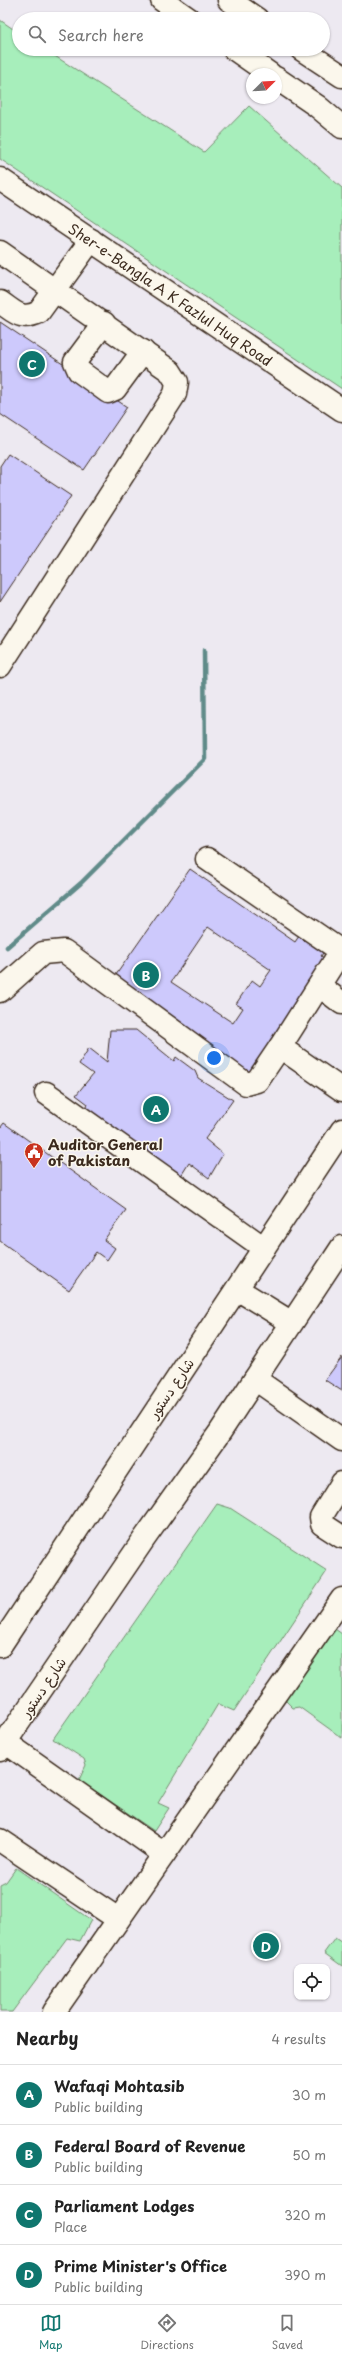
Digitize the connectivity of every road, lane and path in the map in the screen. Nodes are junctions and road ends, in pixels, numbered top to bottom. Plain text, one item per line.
1 (162, 0) edge
2 (229, 0) edge
3 (180, 12) edge
4 (247, 12) edge
5 (244, 56) edge
6 (312, 56) edge
7 (261, 68) edge
8 (342, 76) edge
9 (282, 82) edge
10 (342, 127) edge
11 (0, 179) edge
12 (91, 240) junction
13 (0, 252) edge
14 (56, 289) junction
15 (0, 302) edge
16 (104, 323) junction
17 (143, 351) junction
18 (342, 410) edge
19 (0, 666) edge
20 (207, 859) dead end
21 (320, 986) junction
22 (0, 991) edge
23 (342, 1003) edge
24 (280, 1047) junction
25 (342, 1090) edge
26 (46, 1093) dead end
27 (342, 1130) edge
28 (342, 1247) edge
29 (264, 1248) junction
30 (237, 1289) junction
31 (292, 1323) junction
32 (255, 1378) junction
33 (342, 1440) edge
34 (342, 1483) edge
35 (342, 1537) edge
36 (342, 1599) edge
37 (0, 1646) edge
38 (3, 1746) edge
39 (0, 1840) edge
40 (164, 1854) junction
41 (118, 1919) junction
42 (54, 2012) edge

1 - 3 street
2 - 4 street
5 - 7 street
6 - 8 street
9 - 10 street
11 - 12 street, Sher-e-Bangla A K Fazlul Huq Road
12 - 14 street
12 - 18 street, Sher-e-Bangla A K Fazlul Huq Road
13 - 14 street
14 - 15 street
14 - 16 street
16 - 17 street
16 - 17 street
17 - 19 street
20 - 21 street
21 - 23 street
21 - 24 street
22 - 24 street
24 - 25 street
26 - 29 street
27 - 29 street, شارع دستور
28 - 31 street, شارع دستور
29 - 30 street, شارع دستور
30 - 31 street
30 - 37 street, شارع دستور
31 - 32 street, شارع دستور
32 - 33 street
32 - 38 street, شارع دستور
34 - 35 street
36 - 40 street
38 - 40 street
39 - 41 street
40 - 41 street
41 - 42 street

